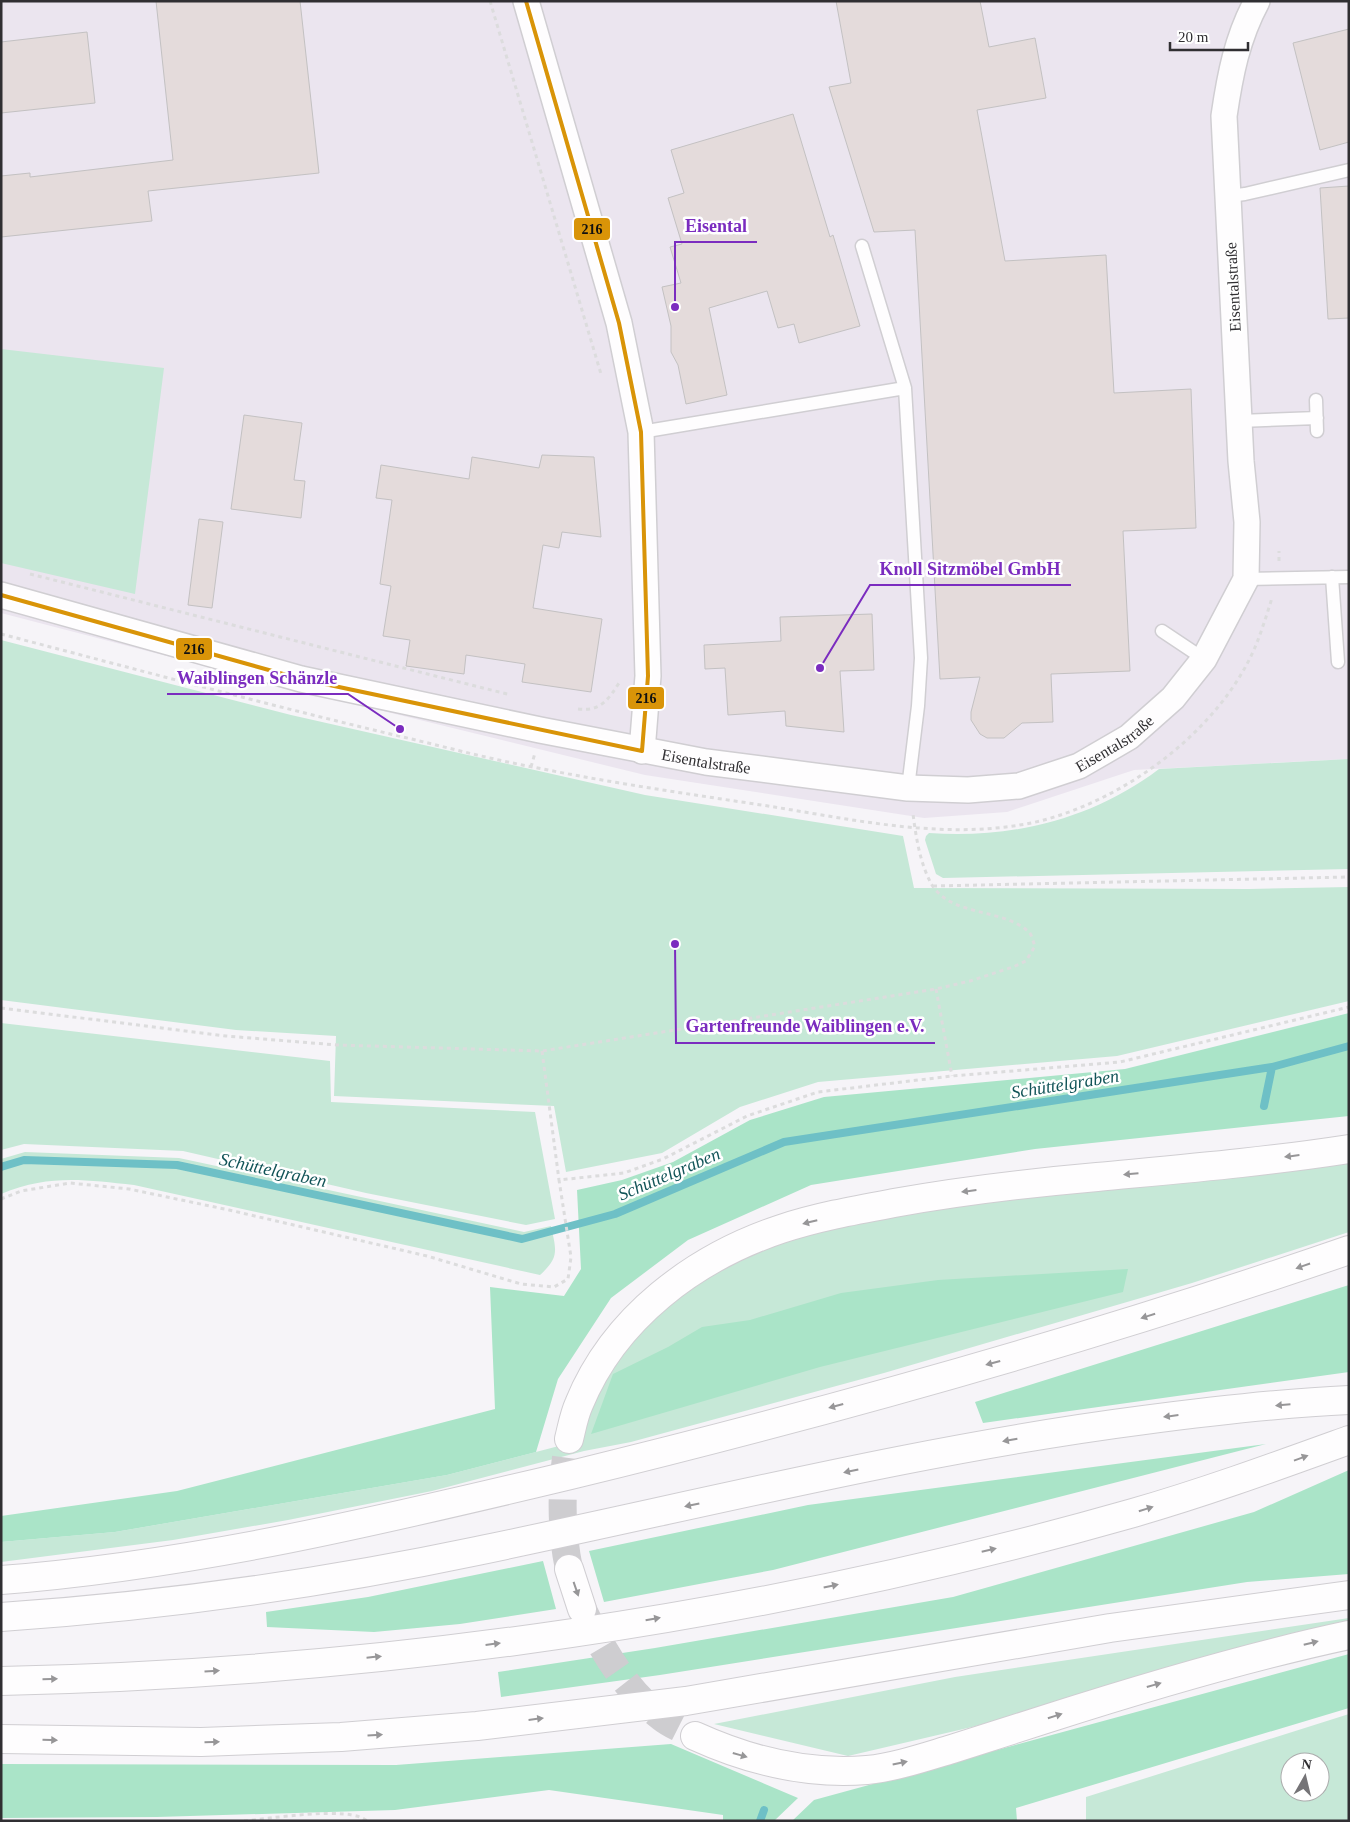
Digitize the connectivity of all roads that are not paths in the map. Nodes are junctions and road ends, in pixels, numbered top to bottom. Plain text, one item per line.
1 (526, 1) edge
2 (1258, 1) edge
3 (1349, 170) edge
4 (1228, 196) junction
5 (862, 246) dead end
6 (905, 388) junction
7 (1316, 400) dead end
8 (1239, 421) junction
9 (641, 432) junction
10 (1332, 577) junction
11 (1349, 577) edge
12 (1246, 579) junction
13 (1, 595) edge
14 (1162, 631) dead end
15 (1204, 659) junction
16 (1338, 662) dead end
17 (642, 751) junction
18 (908, 788) junction
19 (1349, 1149) edge
20 (1349, 1250) edge
21 (1349, 1400) edge
22 (569, 1438) tunnel mouth
23 (1349, 1440) edge
24 (569, 1569) tunnel mouth
25 (1, 1580) edge
26 (1349, 1595) edge
27 (582, 1609) tunnel mouth
28 (1, 1617) edge
29 (1349, 1635) edge
30 (1, 1681) edge
31 (695, 1736) tunnel mouth
32 (1, 1739) edge

1 - 9 street
2 - 4 street, Eisentalstraße
3 - 4 lane
4 - 8 street, Eisentalstraße
5 - 6 lane
6 - 9 lane
6 - 18 lane
7 - 8 lane
8 - 12 street, Eisentalstraße
9 - 17 street
10 - 11 lane
10 - 12 lane
10 - 16 lane
12 - 15 street, Eisentalstraße
13 - 17 street, Eisentalstraße
14 - 15 lane
15 - 18 street, Eisentalstraße
17 - 18 street, Eisentalstraße
19 -> 22 highway
20 -> 25 highway
21 -> 28 highway
30 -> 23 highway
24 -> 27 highway
32 -> 26 highway
31 -> 29 highway

